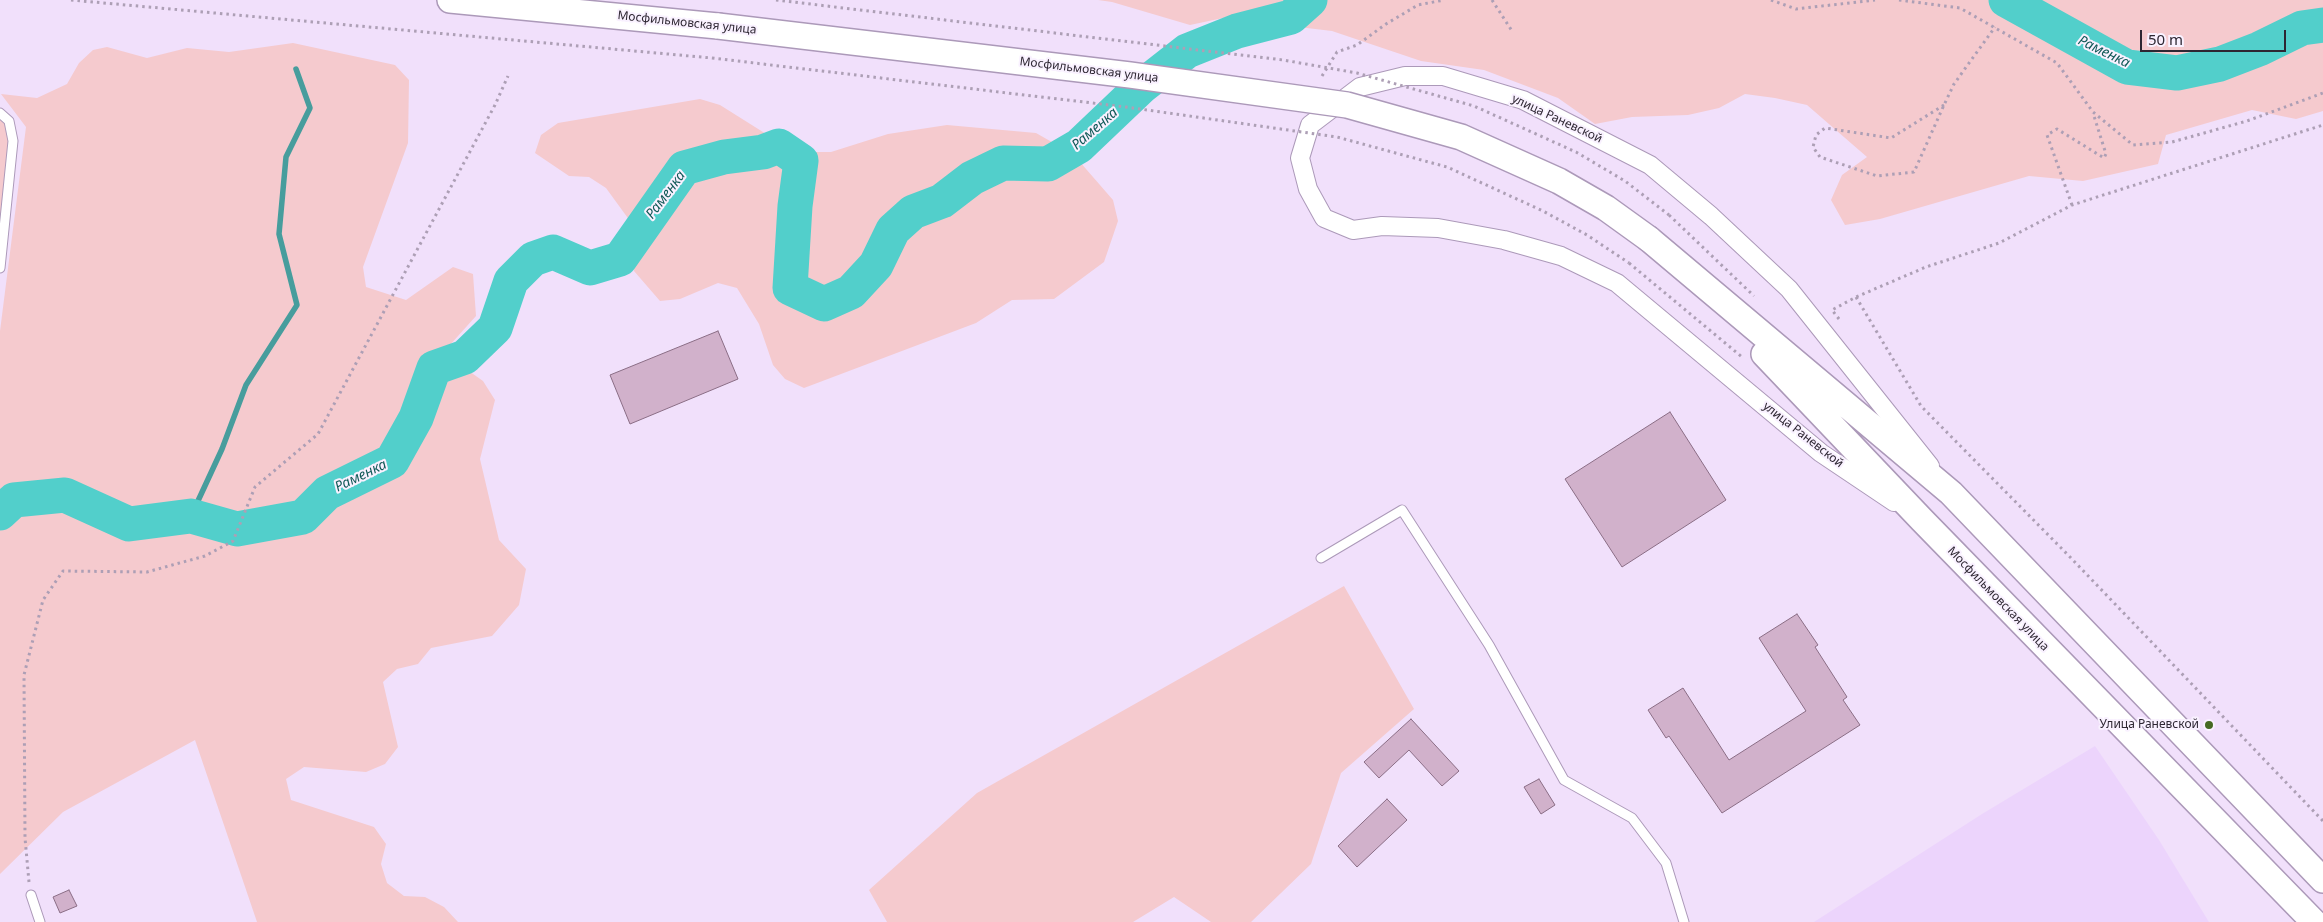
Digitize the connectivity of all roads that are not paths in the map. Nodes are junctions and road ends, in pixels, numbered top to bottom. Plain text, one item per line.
1 (450, 0) edge
2 (0, 113) edge
3 (0, 268) edge
4 (1687, 272) junction
5 (1951, 493) junction
6 (1922, 520) junction
7 (1321, 558) dead end
8 (2323, 880) edge
9 (30, 895) road end
10 (40, 922) edge
11 (1684, 922) edge
12 (2314, 922) edge

1 - 4 street, Мосфильмовская улица, bridge
2 - 3 lane
4 - 5 street, Мосфильмовская улица
4 - 6 street, Мосфильмовская улица
5 - 6 street, улица Раневской
5 - 8 street, Мосфильмовская улица
6 - 12 street, Мосфильмовская улица
7 - 11 lane
9 - 10 lane

